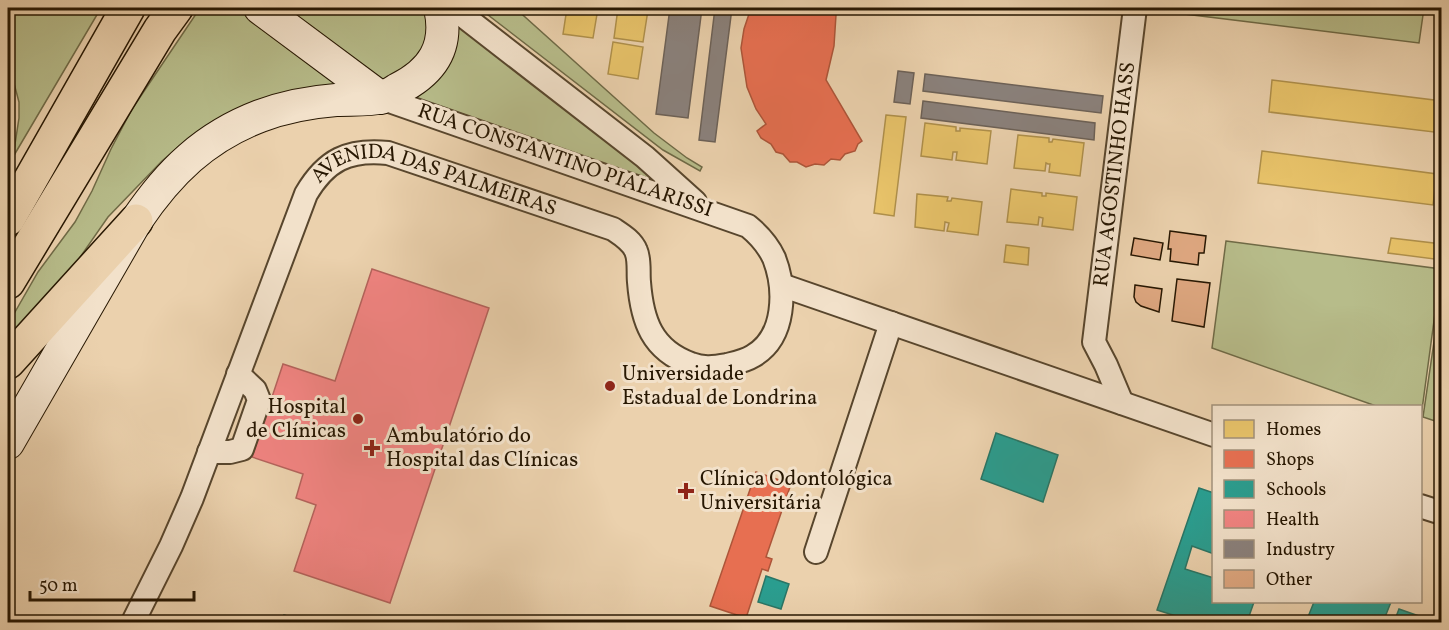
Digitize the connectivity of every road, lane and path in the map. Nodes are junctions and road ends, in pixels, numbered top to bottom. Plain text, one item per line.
1 (260, 8) edge
2 (440, 8) edge
3 (453, 8) edge
4 (1135, 8) edge
5 (127, 10) edge
6 (168, 19) edge
7 (381, 98) junction
8 (703, 210) junction
9 (8, 219) edge
10 (136, 220) junction
11 (748, 226) joint
12 (8, 282) edge
13 (781, 285) junction
14 (891, 323) junction
15 (8, 362) edge
16 (1122, 403) junction
17 (1212, 434) edge
18 (8, 443) edge
19 (1422, 507) edge
20 (1442, 513) edge
21 (816, 552) dead end
22 (133, 622) edge

1 - 7 main road
2 - 7 main road
3 - 8 street
4 - 16 street, RUA AGOSTINHO HASS
5 - 9 highway
6 - 12 highway
7 - 8 street, RUA CONSTANTINO PIALARISSI
7 - 10 main road
8 - 11 street, RUA CONSTANTINO PIALARISSI
10 - 15 highway
10 - 18 main road
11 - 13 street, AVENIDA DAS PALMEIRAS
13 - 14 street
13 - 22 street, AVENIDA DAS PALMEIRAS
14 - 16 street
14 - 21 street
16 - 17 street
19 - 20 street

